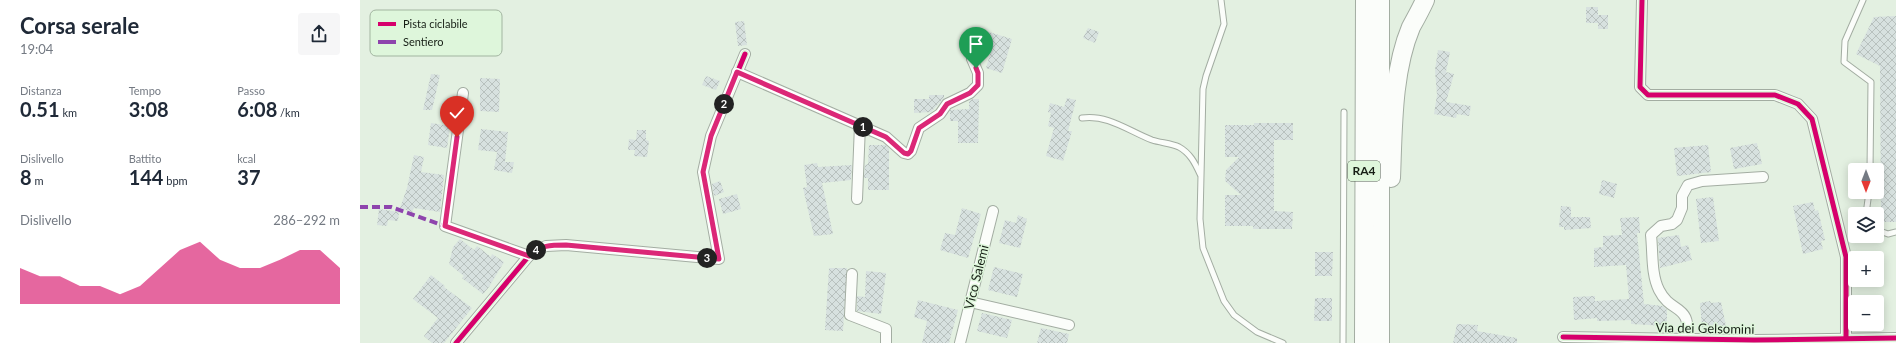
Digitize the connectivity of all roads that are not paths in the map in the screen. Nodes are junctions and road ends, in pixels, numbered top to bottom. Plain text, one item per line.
1 (1221, 0) edge
2 (1364, 0) edge
3 (1380, 0) edge
4 (1425, 0) edge
5 (1642, 0) edge
6 (1863, 0) edge
7 (744, 54) dead end
8 (972, 60) dead end
9 (737, 72) junction
10 (463, 93) dead end
11 (1344, 112) dead end
12 (1082, 118) dead end
13 (860, 125) junction
14 (1870, 163) edge
15 (1201, 176) junction
16 (1763, 177) dead end
17 (857, 199) dead end
18 (992, 211) dead end
19 (1896, 232) edge
20 (1884, 233) edge
21 (529, 256) junction
22 (1380, 262) junction
23 (852, 274) dead end
24 (970, 302) junction
25 (1069, 325) dead end
26 (1563, 337) dead end
27 (1846, 338) junction
28 (1896, 338) edge
29 (1687, 341) edge
30 (456, 343) edge
31 (886, 343) edge
32 (960, 343) edge
33 (1284, 343) edge
34 (1343, 343) edge
35 (1364, 343) edge
36 (1380, 343) edge

1 - 15 lane
2 - 35 highway, RA4
3 - 22 highway, RA4
4 - 22 highway
5 - 27 street
6 - 14 lane
7 - 9 street
8 - 13 street
9 - 13 street
9 - 21 street
10 - 21 street
11 - 34 lane
12 - 15 lane
13 - 17 street
15 - 33 lane
16 - 29 street
18 - 24 street, Vico Salemi
19 - 20 lane
21 - 30 street
22 - 36 highway, RA4
23 - 31 street
24 - 25 street
24 - 32 street, Vico Salemi
26 - 29 street, Via dei Gelsomini
27 - 28 street, Via dei Gelsomini
27 - 29 street, Via dei Gelsomini

